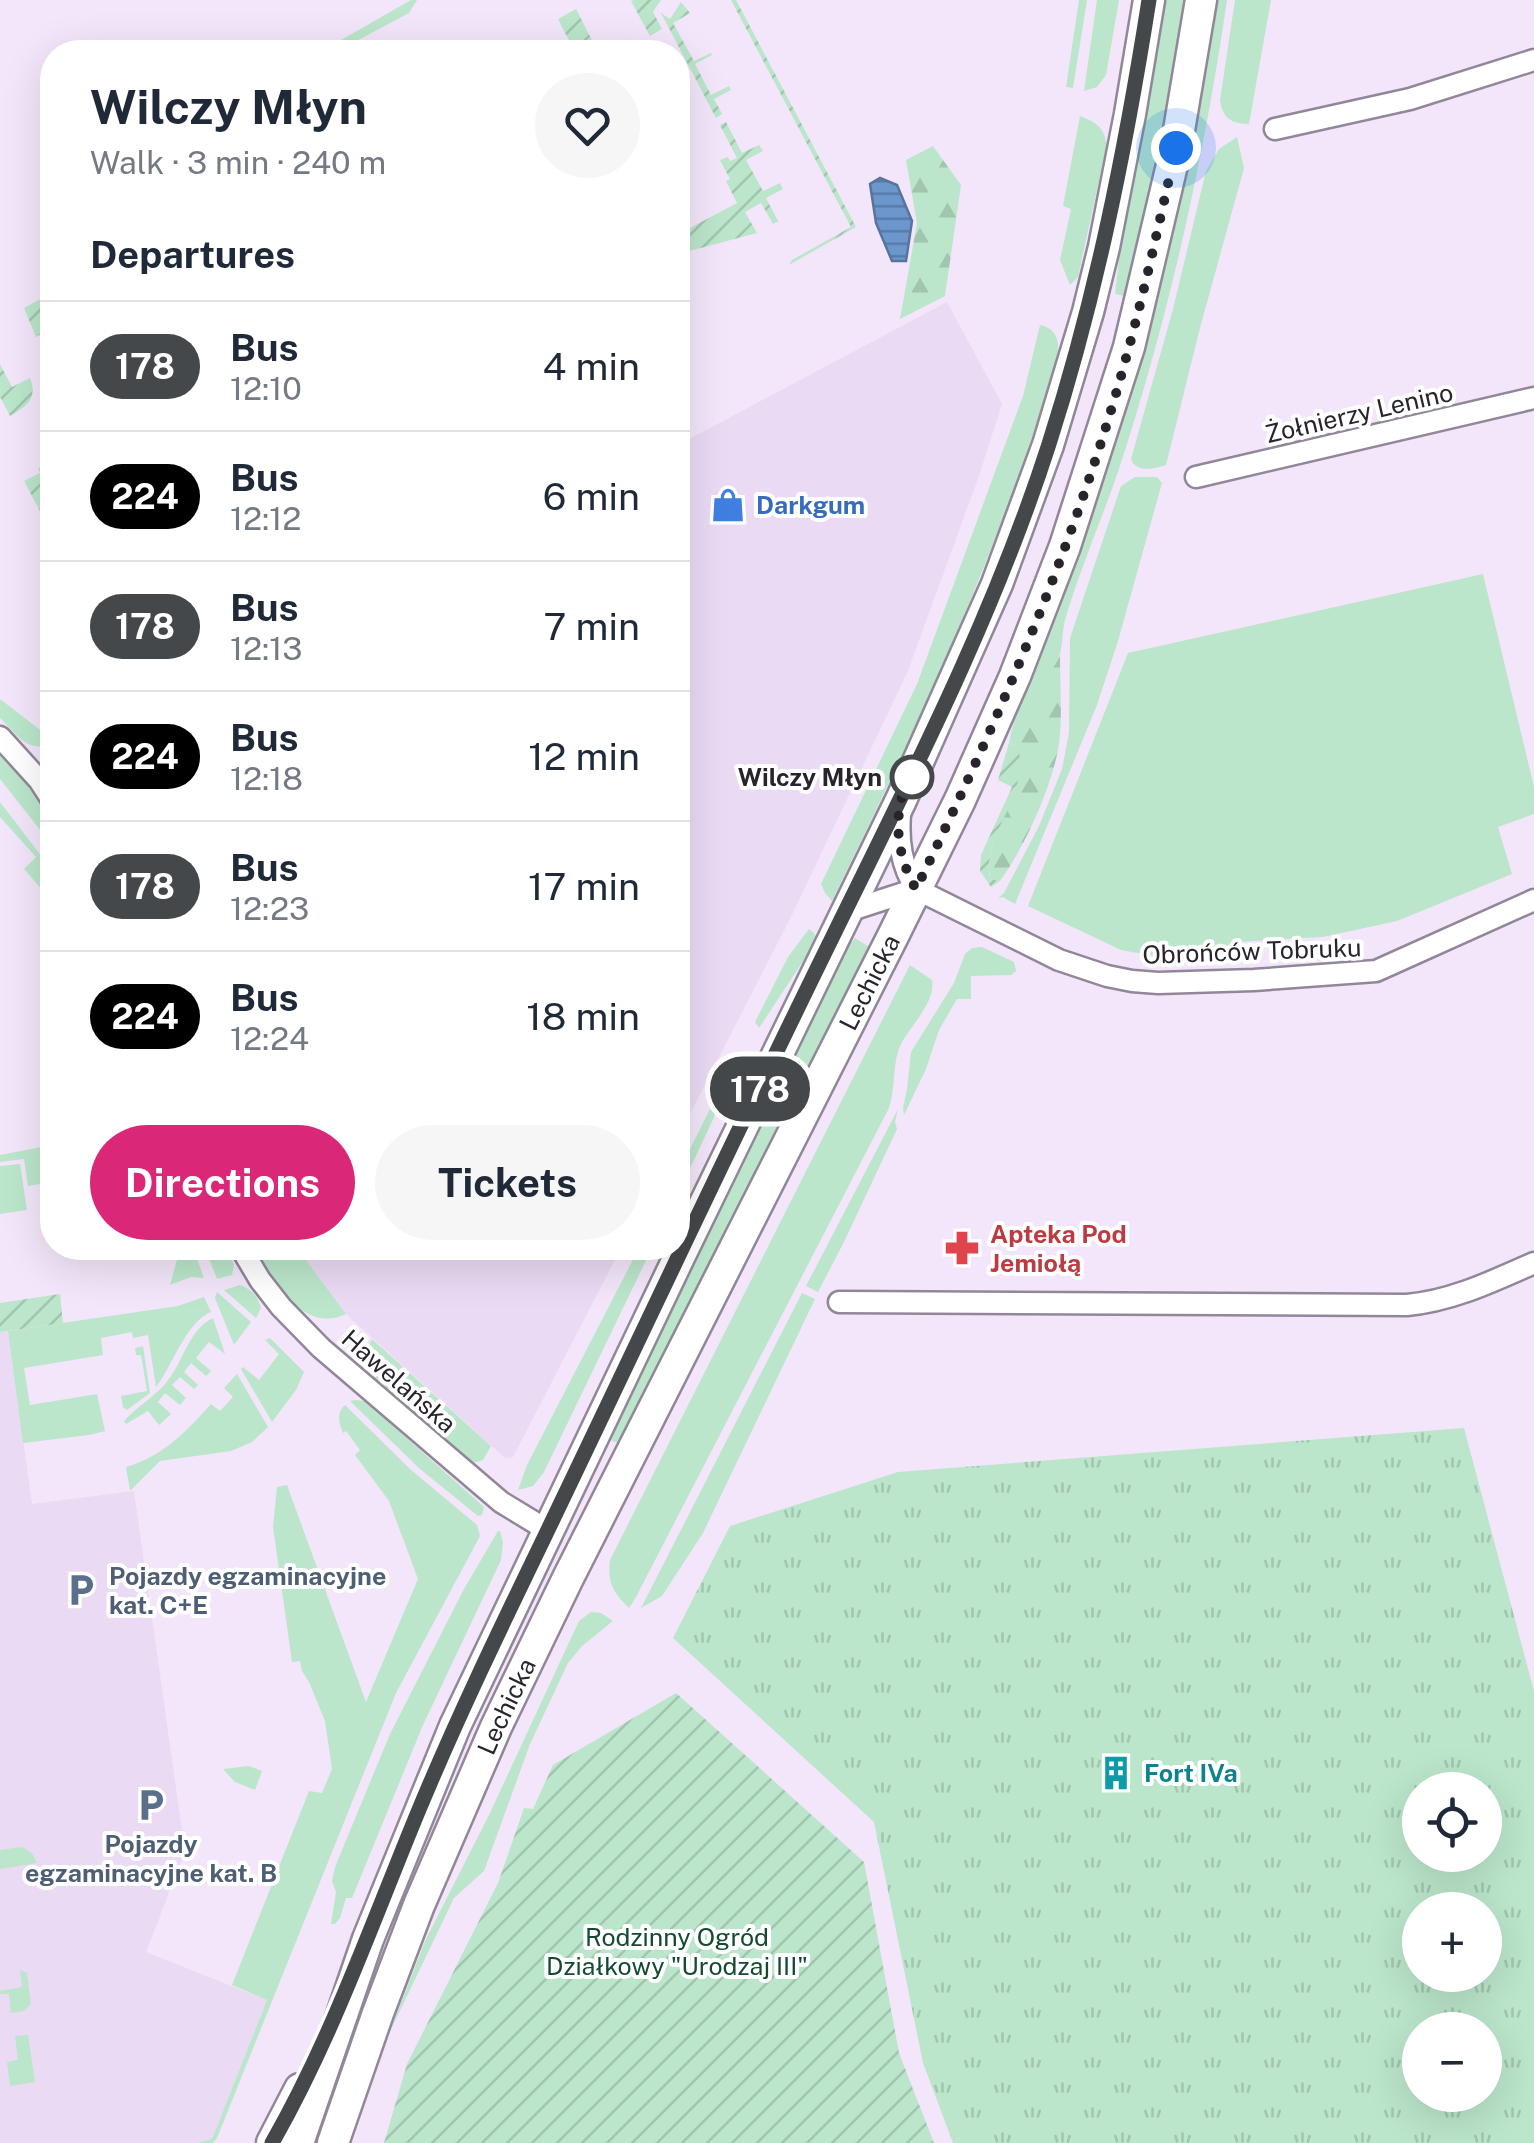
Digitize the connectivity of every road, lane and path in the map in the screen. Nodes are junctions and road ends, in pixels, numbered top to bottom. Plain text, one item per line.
1 (1148, 0) edge
2 (1201, 0) edge
3 (1533, 66) edge
4 (1275, 129) dead end
5 (1534, 398) edge
6 (1196, 477) dead end
7 (0, 738) edge
8 (40, 782) edge
9 (901, 800) junction
10 (916, 889) junction
11 (1534, 900) edge
12 (845, 912) junction
13 (690, 1233) edge
14 (248, 1260) edge
15 (677, 1260) edge
16 (1534, 1264) edge
17 (839, 1302) dead end
18 (547, 1530) junction
19 (355, 1974) junction
20 (272, 2143) edge
21 (298, 2143) edge
22 (333, 2143) edge

1 - 9 main road, Lechicka
2 - 10 main road, Lechicka
3 - 4 street
5 - 6 street, Żołnierzy Lenino
7 - 8 street
9 - 10 street
9 - 12 main road, Lechicka
10 - 11 street, Obrońców Tobruku
10 - 12 street
10 - 22 main road, Lechicka
12 - 13 main road, Lechicka
14 - 18 street, Hawelańska
15 - 18 main road, Lechicka
16 - 17 street
18 - 19 main road, Lechicka
19 - 20 main road
19 - 21 main road, Lechicka

